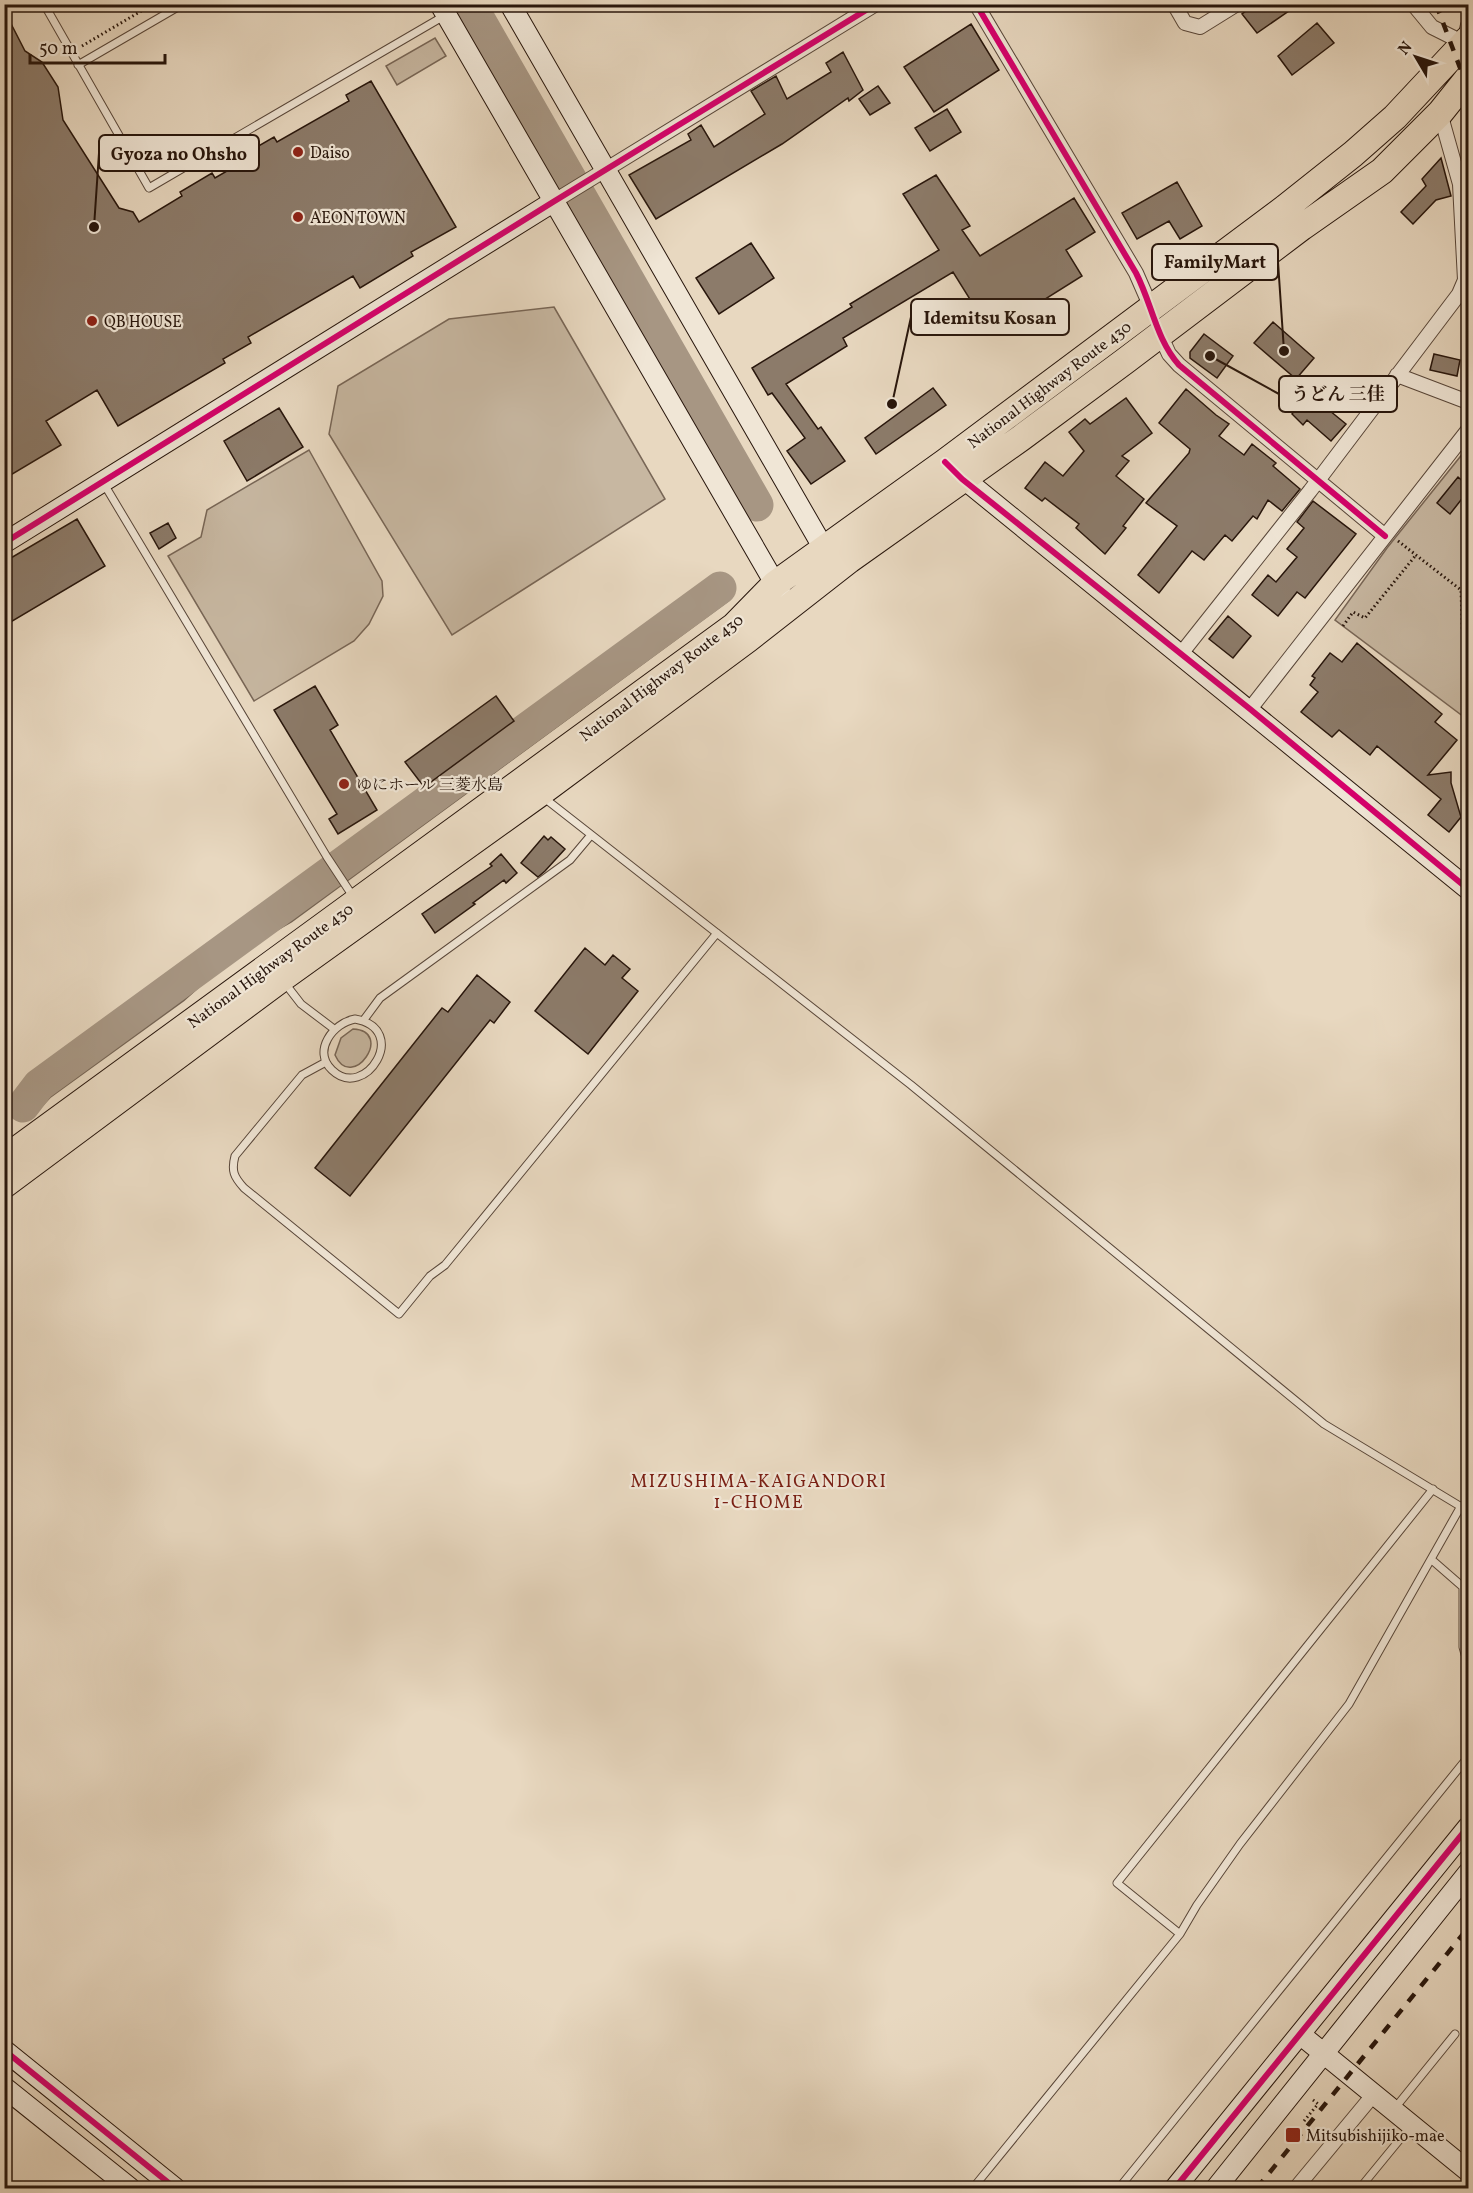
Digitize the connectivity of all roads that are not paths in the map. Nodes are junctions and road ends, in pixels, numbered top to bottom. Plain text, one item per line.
1 (44, 4) edge
2 (183, 4) edge
3 (510, 4) edge
4 (876, 4) edge
5 (976, 4) edge
6 (1174, 4) edge
7 (1237, 4) edge
8 (1413, 4) edge
9 (443, 9) edge
10 (1467, 39) edge
11 (78, 65) junction
12 (1468, 78) edge
13 (1440, 113) junction
14 (597, 175) junction
15 (561, 197) junction
16 (1467, 280) edge
17 (1151, 308) junction
18 (1159, 335) junction
19 (1397, 375) junction
20 (1468, 402) edge
21 (1468, 430) edge
22 (954, 470) junction
23 (1317, 481) junction
24 (103, 482) junction
25 (1385, 536) junction
26 (4, 543) edge
27 (830, 559) junction
28 (775, 584) junction
29 (789, 607) junction
30 (1180, 655) junction
31 (1250, 709) junction
32 (533, 785) junction
33 (591, 835) junction
34 (1468, 889) edge
35 (357, 902) junction
36 (717, 933) junction
37 (276, 972) junction
38 (363, 1021) junction
39 (334, 1029) junction
40 (326, 1062) junction
41 (5, 1175) edge
42 (1433, 1490) junction
43 (1461, 1506) junction
44 (1468, 1511) edge
45 (1432, 1560) junction
46 (1468, 1665) edge
47 (1468, 1757) edge
48 (1468, 1827) edge
49 (1468, 1872) edge
50 (1180, 1934) junction
51 (1455, 2034) dead end
52 (1302, 2035) junction
53 (4, 2050) edge
54 (1325, 2054) junction
55 (4, 2087) edge
56 (1374, 2094) junction
57 (1393, 2110) junction
58 (1412, 2125) junction
59 (1468, 2171) edge
60 (130, 2188) edge
61 (175, 2188) edge
62 (973, 2188) edge
63 (1119, 2188) edge
64 (1175, 2188) edge
65 (1216, 2188) edge
66 (1296, 2188) edge
67 (1360, 2188) edge

1 - 11 lane
2 - 11 lane
3 - 14 street
4 - 14 street
5 - 17 street
6 - 7 street
8 - 10 street
9 - 11 lane
9 - 15 street
10 - 17 highway, National Highway Route 430
12 - 13 highway, National Highway Route 430
13 - 16 street
13 - 18 highway, National Highway Route 430
14 - 15 street
14 - 27 street
15 - 24 street
15 - 28 street
16 - 19 street
17 - 18 street
17 - 22 highway, National Highway Route 430
18 - 22 highway, National Highway Route 430
18 - 23 street
19 - 20 street
19 - 23 street
21 - 25 street
22 - 27 highway, National Highway Route 430
22 - 30 street
23 - 25 street
23 - 30 street
24 - 26 street
24 - 35 lane
25 - 31 street
27 - 28 highway, National Highway Route 430
27 - 29 highway, National Highway Route 430
28 - 29 street
28 - 32 highway, National Highway Route 430
29 - 32 highway, National Highway Route 430
30 - 31 street
31 - 34 street
32 - 33 lane
32 - 35 highway, National Highway Route 430
33 - 36 lane
33 - 38 lane
35 - 37 highway, National Highway Route 430
36 - 40 lane
36 - 42 lane
37 - 39 lane
37 - 41 highway, National Highway Route 430
38 - 39 lane
38 - 40 lane
39 - 40 lane
42 - 43 lane
42 - 50 lane
43 - 44 lane
43 - 45 lane
45 - 46 lane
45 - 50 lane
47 - 63 lane
48 - 52 street
49 - 54 street
50 - 62 lane
51 - 57 lane
52 - 54 street
52 - 64 street
53 - 61 street
54 - 56 street
54 - 65 street
55 - 60 street
56 - 57 street
56 - 66 street
57 - 58 street
58 - 59 street
58 - 67 lane

